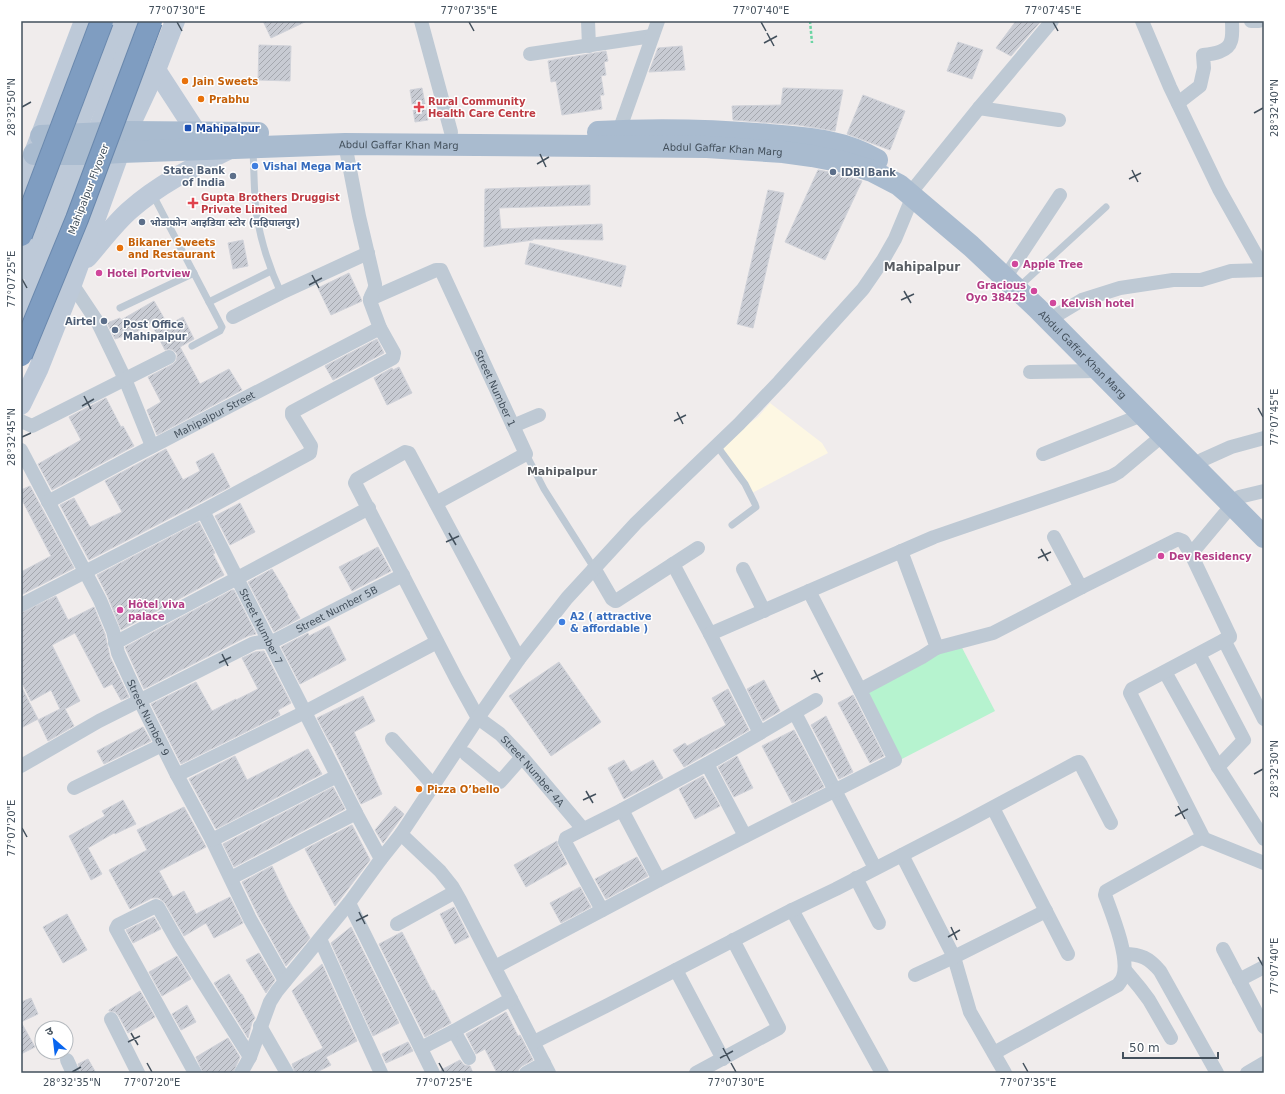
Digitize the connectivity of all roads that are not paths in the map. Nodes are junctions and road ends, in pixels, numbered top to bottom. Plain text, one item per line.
1 (84, 21) edge
2 (102, 21) edge
3 (120, 21) edge
4 (138, 21) edge
5 (150, 21) edge
6 (175, 21) edge
7 (421, 21) edge
8 (588, 21) edge
9 (658, 21) edge
10 (1052, 21) edge
11 (1142, 21) edge
12 (1232, 21) edge
13 (1251, 21) edge
14 (1259, 21) edge
15 (652, 36) junction
16 (589, 46) junction
17 (530, 54) dead end
18 (156, 70) junction
19 (1178, 103) junction
20 (979, 108) junction
21 (1059, 120) dead end
22 (619, 131) junction
23 (451, 132) junction
24 (197, 133) junction
25 (124, 142) junction
26 (82, 144) junction
27 (345, 144) junction
28 (38, 145) junction
29 (232, 148) junction
30 (253, 148) junction
31 (21, 187) edge
32 (914, 191) junction
33 (152, 193) junction
34 (1060, 195) dead end
35 (1106, 207) dead end
36 (21, 235) edge
37 (368, 253) junction
38 (21, 270) edge
39 (1264, 270) edge
40 (271, 271) junction
41 (194, 273) junction
42 (1015, 278) junction
43 (73, 282) junction
44 (281, 293) junction
45 (370, 298) junction
46 (209, 302) junction
47 (120, 308) dead end
48 (21, 314) edge
49 (1057, 315) junction
50 (233, 317) dead end
51 (380, 328) junction
52 (192, 346) dead end
53 (21, 354) edge
54 (169, 357) dead end
55 (1100, 371) junction
56 (1030, 372) dead end
57 (125, 380) junction
58 (21, 405) edge
59 (1142, 414) junction
60 (539, 415) dead end
61 (21, 421) edge
62 (513, 426) junction
63 (1162, 436) junction
64 (1264, 438) edge
65 (152, 446) junction
66 (717, 446) junction
67 (21, 450) edge
68 (526, 454) junction
69 (1043, 454) dead end
70 (1202, 460) junction
71 (1264, 491) edge
72 (1236, 501) junction
73 (48, 502) junction
74 (436, 503) junction
75 (369, 508) junction
76 (203, 510) junction
77 (1264, 520) edge
78 (732, 525) dead end
79 (1054, 537) dead end
80 (1264, 537) edge
81 (698, 548) dead end
82 (901, 551) junction
83 (1191, 554) junction
84 (673, 564) junction
85 (594, 568) junction
86 (743, 569) dead end
87 (86, 572) junction
88 (403, 575) junction
89 (236, 578) junction
90 (1082, 587) junction
91 (809, 591) junction
92 (21, 604) edge
93 (764, 611) junction
94 (710, 634) junction
95 (1224, 640) junction
96 (270, 642) junction
97 (438, 642) junction
98 (115, 643) junction
99 (936, 648) junction
100 (1199, 654) junction
101 (519, 659) junction
102 (1165, 672) junction
103 (860, 690) junction
104 (816, 700) dead end
105 (140, 701) junction
106 (305, 712) junction
107 (795, 713) junction
108 (478, 718) junction
109 (1264, 720) edge
110 (760, 733) junction
111 (392, 740) dead end
112 (162, 745) junction
113 (466, 754) dead end
114 (522, 757) junction
115 (707, 764) junction
116 (21, 766) edge
117 (1218, 767) junction
118 (177, 775) junction
119 (337, 776) junction
120 (433, 785) junction
121 (74, 788) dead end
122 (836, 790) junction
123 (993, 808) junction
124 (622, 810) junction
125 (356, 813) junction
126 (1111, 823) dead end
127 (583, 828) junction
128 (401, 834) junction
129 (745, 836) junction
130 (1202, 838) junction
131 (1264, 839) edge
132 (212, 840) junction
133 (902, 855) junction
134 (381, 859) junction
135 (1264, 863) edge
136 (875, 868) junction
137 (230, 878) junction
138 (856, 878) junction
139 (659, 880) junction
140 (455, 892) junction
141 (349, 902) junction
142 (602, 910) junction
143 (792, 910) junction
144 (1046, 911) junction
145 (879, 923) dead end
146 (397, 924) dead end
147 (320, 939) junction
148 (733, 940) junction
149 (1223, 949) dead end
150 (1068, 954) dead end
151 (1124, 954) junction
152 (954, 957) junction
153 (494, 967) junction
154 (1264, 967) edge
155 (676, 970) junction
156 (1125, 970) junction
157 (915, 975) dead end
158 (1239, 980) junction
159 (284, 981) junction
160 (511, 999) junction
161 (110, 1019) dead end
162 (260, 1026) junction
163 (1264, 1027) edge
164 (454, 1031) junction
165 (1171, 1038) dead end
166 (534, 1042) junction
167 (421, 1048) junction
168 (994, 1053) junction
169 (250, 1057) junction
170 (469, 1058) dead end
171 (723, 1059) junction
172 (67, 1060) dead end
173 (1264, 1063) edge
174 (547, 1068) edge
175 (73, 1073) edge
176 (138, 1073) edge
177 (194, 1073) edge
178 (241, 1073) edge
179 (287, 1073) edge
180 (381, 1073) edge
181 (433, 1073) edge
182 (526, 1073) edge
183 (696, 1073) edge
184 (882, 1073) edge
185 (1005, 1073) edge
186 (1217, 1073) edge
187 (1247, 1073) edge

1 - 28 main road
2 - 36 highway, bridge
3 - 26 main road
4 - 26 main road
5 - 53 highway, Mahipalpur Flyover, bridge
6 - 18 main road
7 - 23 street
8 - 16 street
9 - 15 street
10 - 20 street
11 - 19 street
12 - 19 street
13 - 14 street
15 - 16 street
15 - 22 street
16 - 17 street
18 - 24 main road
18 - 25 main road
19 - 39 street
20 - 21 street
20 - 32 street
22 - 23 main road, Abdul Gaffar Khan Marg
22 - 32 main road, Abdul Gaffar Khan Marg
23 - 24 main road, Abdul Gaffar Khan Marg
24 - 25 main road, Abdul Gaffar Khan Marg
25 - 26 main road, Abdul Gaffar Khan Marg
25 - 29 main road, Abdul Gaffar Khan Marg
25 - 43 main road
26 - 28 main road, Abdul Gaffar Khan Marg
26 - 38 main road
26 - 48 main road
27 - 30 main road, Abdul Gaffar Khan Marg
27 - 32 main road, Abdul Gaffar Khan Marg
27 - 37 street
28 - 31 main road
29 - 30 main road, Abdul Gaffar Khan Marg
29 - 33 main road
30 - 40 lane
32 - 42 main road, Abdul Gaffar Khan Marg
32 - 55 main road, Abdul Gaffar Khan Marg
32 - 66 street
33 - 41 lane
33 - 43 main road
34 - 42 street
35 - 42 lane
37 - 44 street
37 - 45 street
39 - 49 street
40 - 44 lane
40 - 46 lane
41 - 46 lane
41 - 47 lane
42 - 49 main road, Abdul Gaffar Khan Marg
43 - 57 street
43 - 58 main road
44 - 50 street
45 - 51 street
45 - 62 street, Street Number 1
46 - 52 lane
49 - 70 main road, Abdul Gaffar Khan Marg
51 - 65 street, Mahipalpur Street
51 - 76 street
54 - 57 street
55 - 56 street
55 - 59 main road, Abdul Gaffar Khan Marg
57 - 61 street
57 - 65 street
59 - 63 main road, Abdul Gaffar Khan Marg
59 - 69 street
60 - 62 street
62 - 68 street, Street Number 1
63 - 72 main road, Abdul Gaffar Khan Marg
63 - 82 street
64 - 70 street
65 - 73 street, Mahipalpur Street
66 - 78 lane
66 - 85 street
67 - 73 street, Street Number 9
68 - 74 street
68 - 85 lane, Street Number 1
70 - 72 main road, Abdul Gaffar Khan Marg
71 - 72 street
72 - 77 main road, Abdul Gaffar Khan Marg
72 - 80 main road, Abdul Gaffar Khan Marg
72 - 83 street
73 - 87 street, Street Number 9
74 - 75 street
74 - 101 street
75 - 88 street
75 - 89 street
76 - 87 street
76 - 89 street, Street Number 7
79 - 90 street
81 - 84 street
82 - 91 street
82 - 99 street
83 - 90 street
83 - 95 street
84 - 85 street
84 - 94 street
85 - 101 street
86 - 93 street
87 - 92 street
87 - 98 street, Street Number 9
88 - 96 street, Street Number 5B
88 - 97 street
89 - 96 street, Street Number 7
89 - 98 street
90 - 99 street
91 - 93 street
91 - 103 street
93 - 94 street
94 - 110 street
95 - 100 street
95 - 109 street
96 - 105 street, Street Number 5B
96 - 106 street, Street Number 7
97 - 106 street
97 - 108 street
98 - 105 street, Street Number 9
99 - 103 street
100 - 102 street
100 - 117 street
101 - 108 street
102 - 117 street
102 - 130 street
103 - 122 street
104 - 107 street
105 - 112 street, Street Number 9
105 - 116 street, Street Number 5B
106 - 118 street
106 - 119 street, Street Number 7
107 - 110 street
107 - 122 street
108 - 114 street, Street Number 4A
108 - 120 street
110 - 115 street
111 - 120 street
112 - 118 street, Street Number 9
112 - 121 street
113 - 114 street
114 - 127 street, Street Number 4A
115 - 124 street
115 - 129 street
117 - 131 street
118 - 132 street, Street Number 9
119 - 125 street, Street Number 7
119 - 132 street
120 - 128 street
122 - 129 street
122 - 136 street
123 - 126 street
123 - 133 street
123 - 144 street
124 - 127 street
124 - 139 street
125 - 134 street, Street Number 7
125 - 137 street
127 - 142 street
128 - 134 street
128 - 140 street
129 - 139 street
130 - 135 street
130 - 151 street
132 - 137 street, Street Number 9
133 - 136 street
133 - 152 street
134 - 141 street
136 - 138 street
137 - 159 street, Street Number 9
138 - 143 street
138 - 145 street
139 - 142 street
140 - 146 street
140 - 153 street
141 - 147 street
141 - 167 street
142 - 153 street
143 - 148 street
143 - 184 street
144 - 150 street
144 - 152 street
147 - 159 street
147 - 180 street
148 - 155 street
148 - 171 street
149 - 158 street
151 - 156 street
151 - 186 street
152 - 157 street
152 - 168 street
153 - 160 street
154 - 158 street
155 - 166 street
155 - 171 street
156 - 165 street
156 - 168 street
158 - 163 street
159 - 162 street
160 - 164 street
160 - 166 street
161 - 176 street
162 - 169 street
162 - 179 street
164 - 167 street
164 - 170 street
166 - 174 street
167 - 181 street
168 - 185 street
169 - 177 street
169 - 178 street
171 - 183 street
172 - 175 street
173 - 187 street
174 - 182 street

